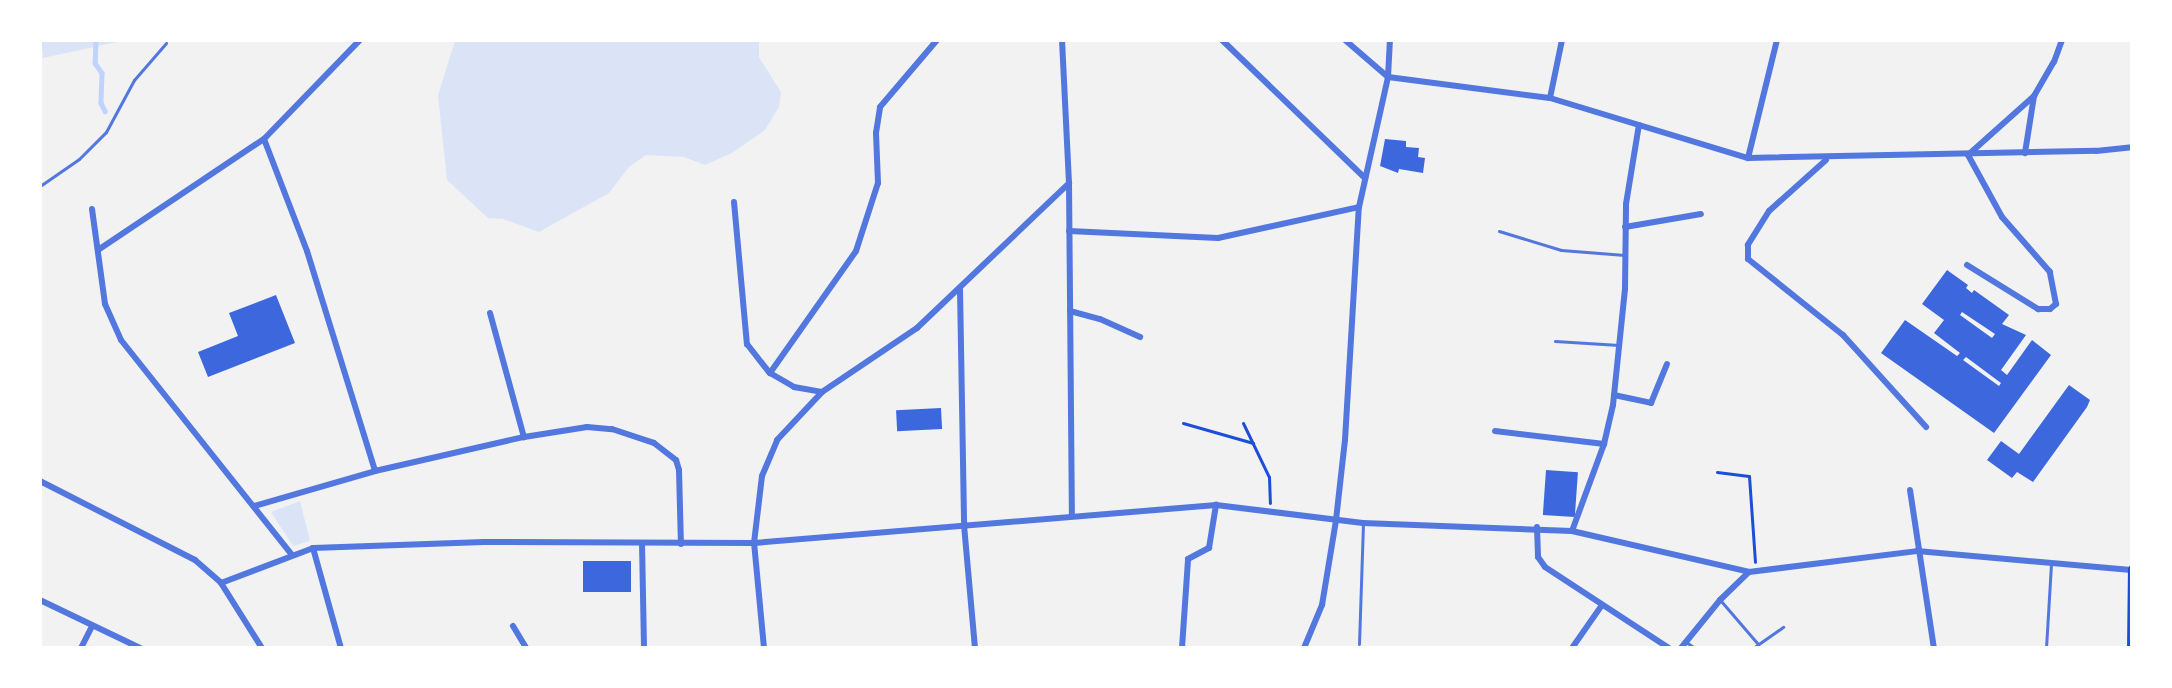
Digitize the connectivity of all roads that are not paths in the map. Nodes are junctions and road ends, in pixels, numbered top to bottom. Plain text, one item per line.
1 (360, 40) edge
2 (938, 40) edge
3 (1062, 40) edge
4 (1222, 40) edge
5 (1345, 40) edge
6 (1390, 40) edge
7 (1562, 40) edge
8 (1777, 40) edge
9 (2062, 40) edge
10 (166, 42) dead end
11 (1388, 77) junction
12 (2034, 96) junction
13 (1550, 98) junction
14 (1639, 125) junction
15 (264, 139) junction
16 (2132, 147) edge
17 (2025, 153) junction
18 (1968, 155) junction
19 (1748, 158) junction
20 (1827, 159) junction
21 (1365, 178) junction
22 (1069, 183) junction
23 (40, 186) edge
24 (734, 202) dead end
25 (1359, 207) junction
26 (92, 209) dead end
27 (1701, 214) dead end
28 (1625, 227) junction
29 (1069, 231) junction
30 (1499, 231) dead end
31 (98, 250) junction
32 (1625, 255) junction
33 (1967, 265) dead end
34 (960, 288) junction
35 (1070, 311) junction
36 (490, 313) dead end
37 (1140, 338) dead end
38 (1555, 341) dead end
39 (1619, 345) junction
40 (1667, 364) dead end
41 (770, 373) junction
42 (822, 392) junction
43 (1614, 395) junction
44 (1926, 427) dead end
45 (1495, 430) dead end
46 (524, 437) junction
47 (1604, 444) junction
48 (375, 471) junction
49 (40, 481) edge
50 (1910, 490) dead end
51 (254, 506) junction
52 (1216, 506) junction
53 (1072, 515) junction
54 (1336, 520) junction
55 (1363, 523) junction
56 (964, 525) junction
57 (1537, 527) junction
58 (1572, 531) junction
59 (642, 543) junction
60 (754, 543) junction
61 (681, 544) junction
62 (313, 548) junction
63 (1917, 551) junction
64 (291, 554) junction
65 (2051, 565) junction
66 (2131, 569) edge
67 (1753, 571) junction
68 (221, 583) junction
69 (40, 600) edge
70 (1720, 600) junction
71 (1602, 605) junction
72 (92, 626) junction
73 (513, 626) dead end
74 (1783, 627) dead end
75 (1359, 644) dead end
76 (1758, 644) junction
77 (1684, 645) edge
78 (81, 648) edge
79 (141, 648) edge
80 (262, 648) edge
81 (341, 648) edge
82 (526, 648) edge
83 (644, 648) edge
84 (764, 648) edge
85 (975, 648) edge
86 (1182, 648) edge
87 (1304, 648) edge
88 (1572, 648) edge
89 (1669, 648) edge
90 (1695, 648) edge
91 (1753, 648) edge
92 (1934, 648) edge
93 (2046, 648) edge
94 (2131, 648) edge

1 - 15 street
2 - 41 street
3 - 22 street
4 - 21 street
5 - 11 street
6 - 11 street
7 - 13 street
8 - 19 street
9 - 12 street
10 - 23 lane
11 - 13 street
11 - 21 street
12 - 17 street
12 - 18 street
13 - 14 street
14 - 19 street
14 - 28 street
15 - 31 street
15 - 48 street
16 - 17 street
17 - 18 street
18 - 20 street
18 - 33 street
19 - 20 street
20 - 44 street
21 - 25 street
22 - 29 street
22 - 34 street
24 - 41 street
25 - 29 street
25 - 54 street
26 - 31 street
27 - 28 street
28 - 32 street
29 - 35 street
30 - 32 lane
31 - 51 street
32 - 39 street
34 - 42 street
34 - 56 street
35 - 37 street
35 - 53 street
36 - 46 street
38 - 39 lane
39 - 43 street
40 - 43 street
41 - 42 street
42 - 60 street
43 - 47 street
45 - 47 street
46 - 48 street
46 - 61 street
47 - 58 street
48 - 51 street
49 - 68 street
50 - 63 street
51 - 64 street
52 - 53 street
52 - 54 street
52 - 86 street
53 - 56 street
54 - 55 street
54 - 87 street
55 - 57 street
55 - 75 lane
56 - 60 street
56 - 85 street
57 - 58 street
57 - 71 street
58 - 67 street
59 - 61 street
59 - 62 street
59 - 83 street
60 - 61 street
60 - 84 street
62 - 64 street
62 - 81 street
63 - 65 street
63 - 67 street
63 - 92 street
64 - 68 street
65 - 66 street
65 - 93 lane
66 - 94 main road
67 - 70 street
68 - 80 street
69 - 72 street
70 - 76 lane
70 - 77 street
71 - 88 street
71 - 89 street
72 - 78 street
72 - 79 street
73 - 82 street
74 - 76 lane
76 - 91 lane
77 - 90 lane

